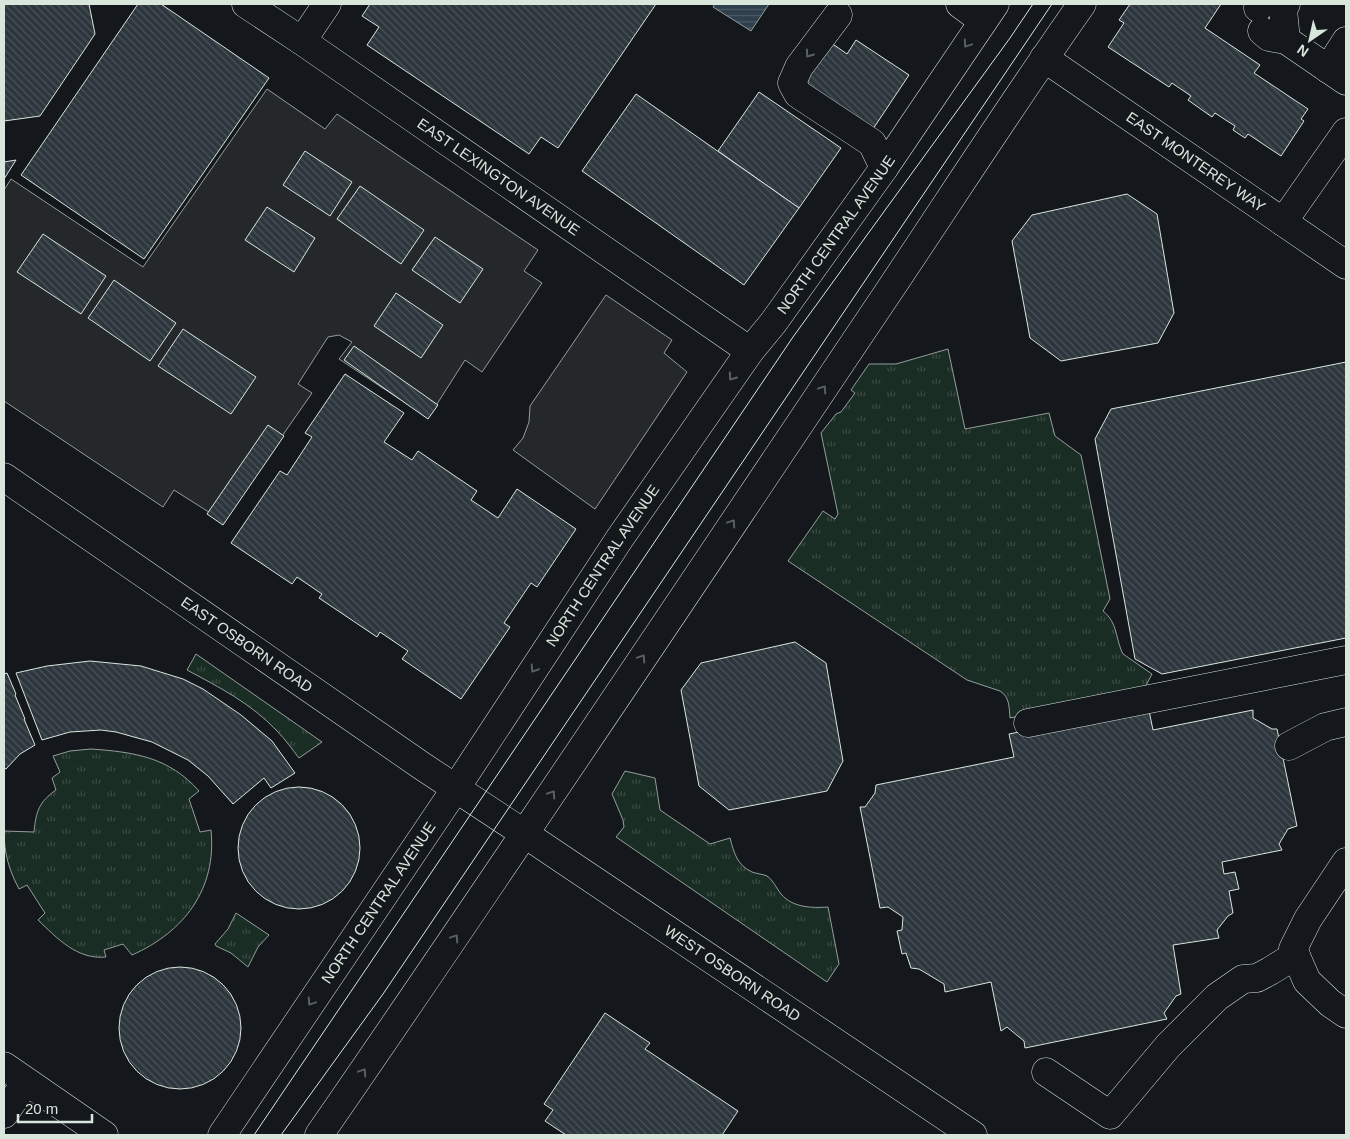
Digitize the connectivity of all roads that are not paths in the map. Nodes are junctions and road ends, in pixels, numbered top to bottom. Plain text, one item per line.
1 (246, 4) edge
2 (327, 4) edge
3 (960, 4) edge
4 (1082, 4) edge
5 (1286, 4) edge
6 (989, 12) edge
7 (838, 15) dead end
8 (1266, 21) edge
9 (302, 41) junction
10 (1346, 41) edge
11 (1044, 58) junction
12 (1337, 75) edge
13 (1346, 132) edge
14 (884, 168) junction
15 (1283, 222) junction
16 (1346, 265) edge
17 (750, 351) junction
18 (4, 477) edge
19 (1346, 660) edge
20 (1346, 722) edge
21 (1028, 723) dead end
22 (1289, 746) dead end
23 (456, 788) junction
24 (492, 811) joint
25 (525, 834) junction
26 (1346, 862) edge
27 (1296, 954) junction
28 (1346, 1014) edge
29 (4, 1066) edge
30 (1046, 1072) dead end
31 (26, 1082) junction
32 (4, 1114) edge
33 (4, 1132) edge
34 (8, 1135) edge
35 (104, 1135) edge
36 (222, 1135) edge
37 (320, 1135) edge
38 (973, 1135) edge

1 - 9 main road, EAST LEXINGTON AVENUE
2 - 9 main road
3 - 6 main road
4 - 11 main road
5 - 8 main road
6 -> 14 main road, NORTH CENTRAL AVENUE
7 -> 14 main road
8 - 12 main road
9 - 17 main road, EAST LEXINGTON AVENUE
10 - 12 main road
11 - 15 main road, EAST MONTEREY WAY
25 -> 11 main road
13 - 15 main road
14 - 17 main road, NORTH CENTRAL AVENUE
15 - 16 main road, EAST MONTEREY WAY
17 -> 23 main road, NORTH CENTRAL AVENUE
18 - 23 main road, EAST OSBORN ROAD
19 - 21 main road
20 - 22 main road
23 - 24 main road, EAST OSBORN ROAD
23 -> 36 main road, NORTH CENTRAL AVENUE
24 - 25 main road, WEST OSBORN ROAD
37 -> 25 main road
25 - 38 main road, WEST OSBORN ROAD
26 - 27 main road
27 - 28 main road
27 - 30 main road
29 - 31 main road
31 - 32 main road
31 - 35 main road
33 - 34 main road

